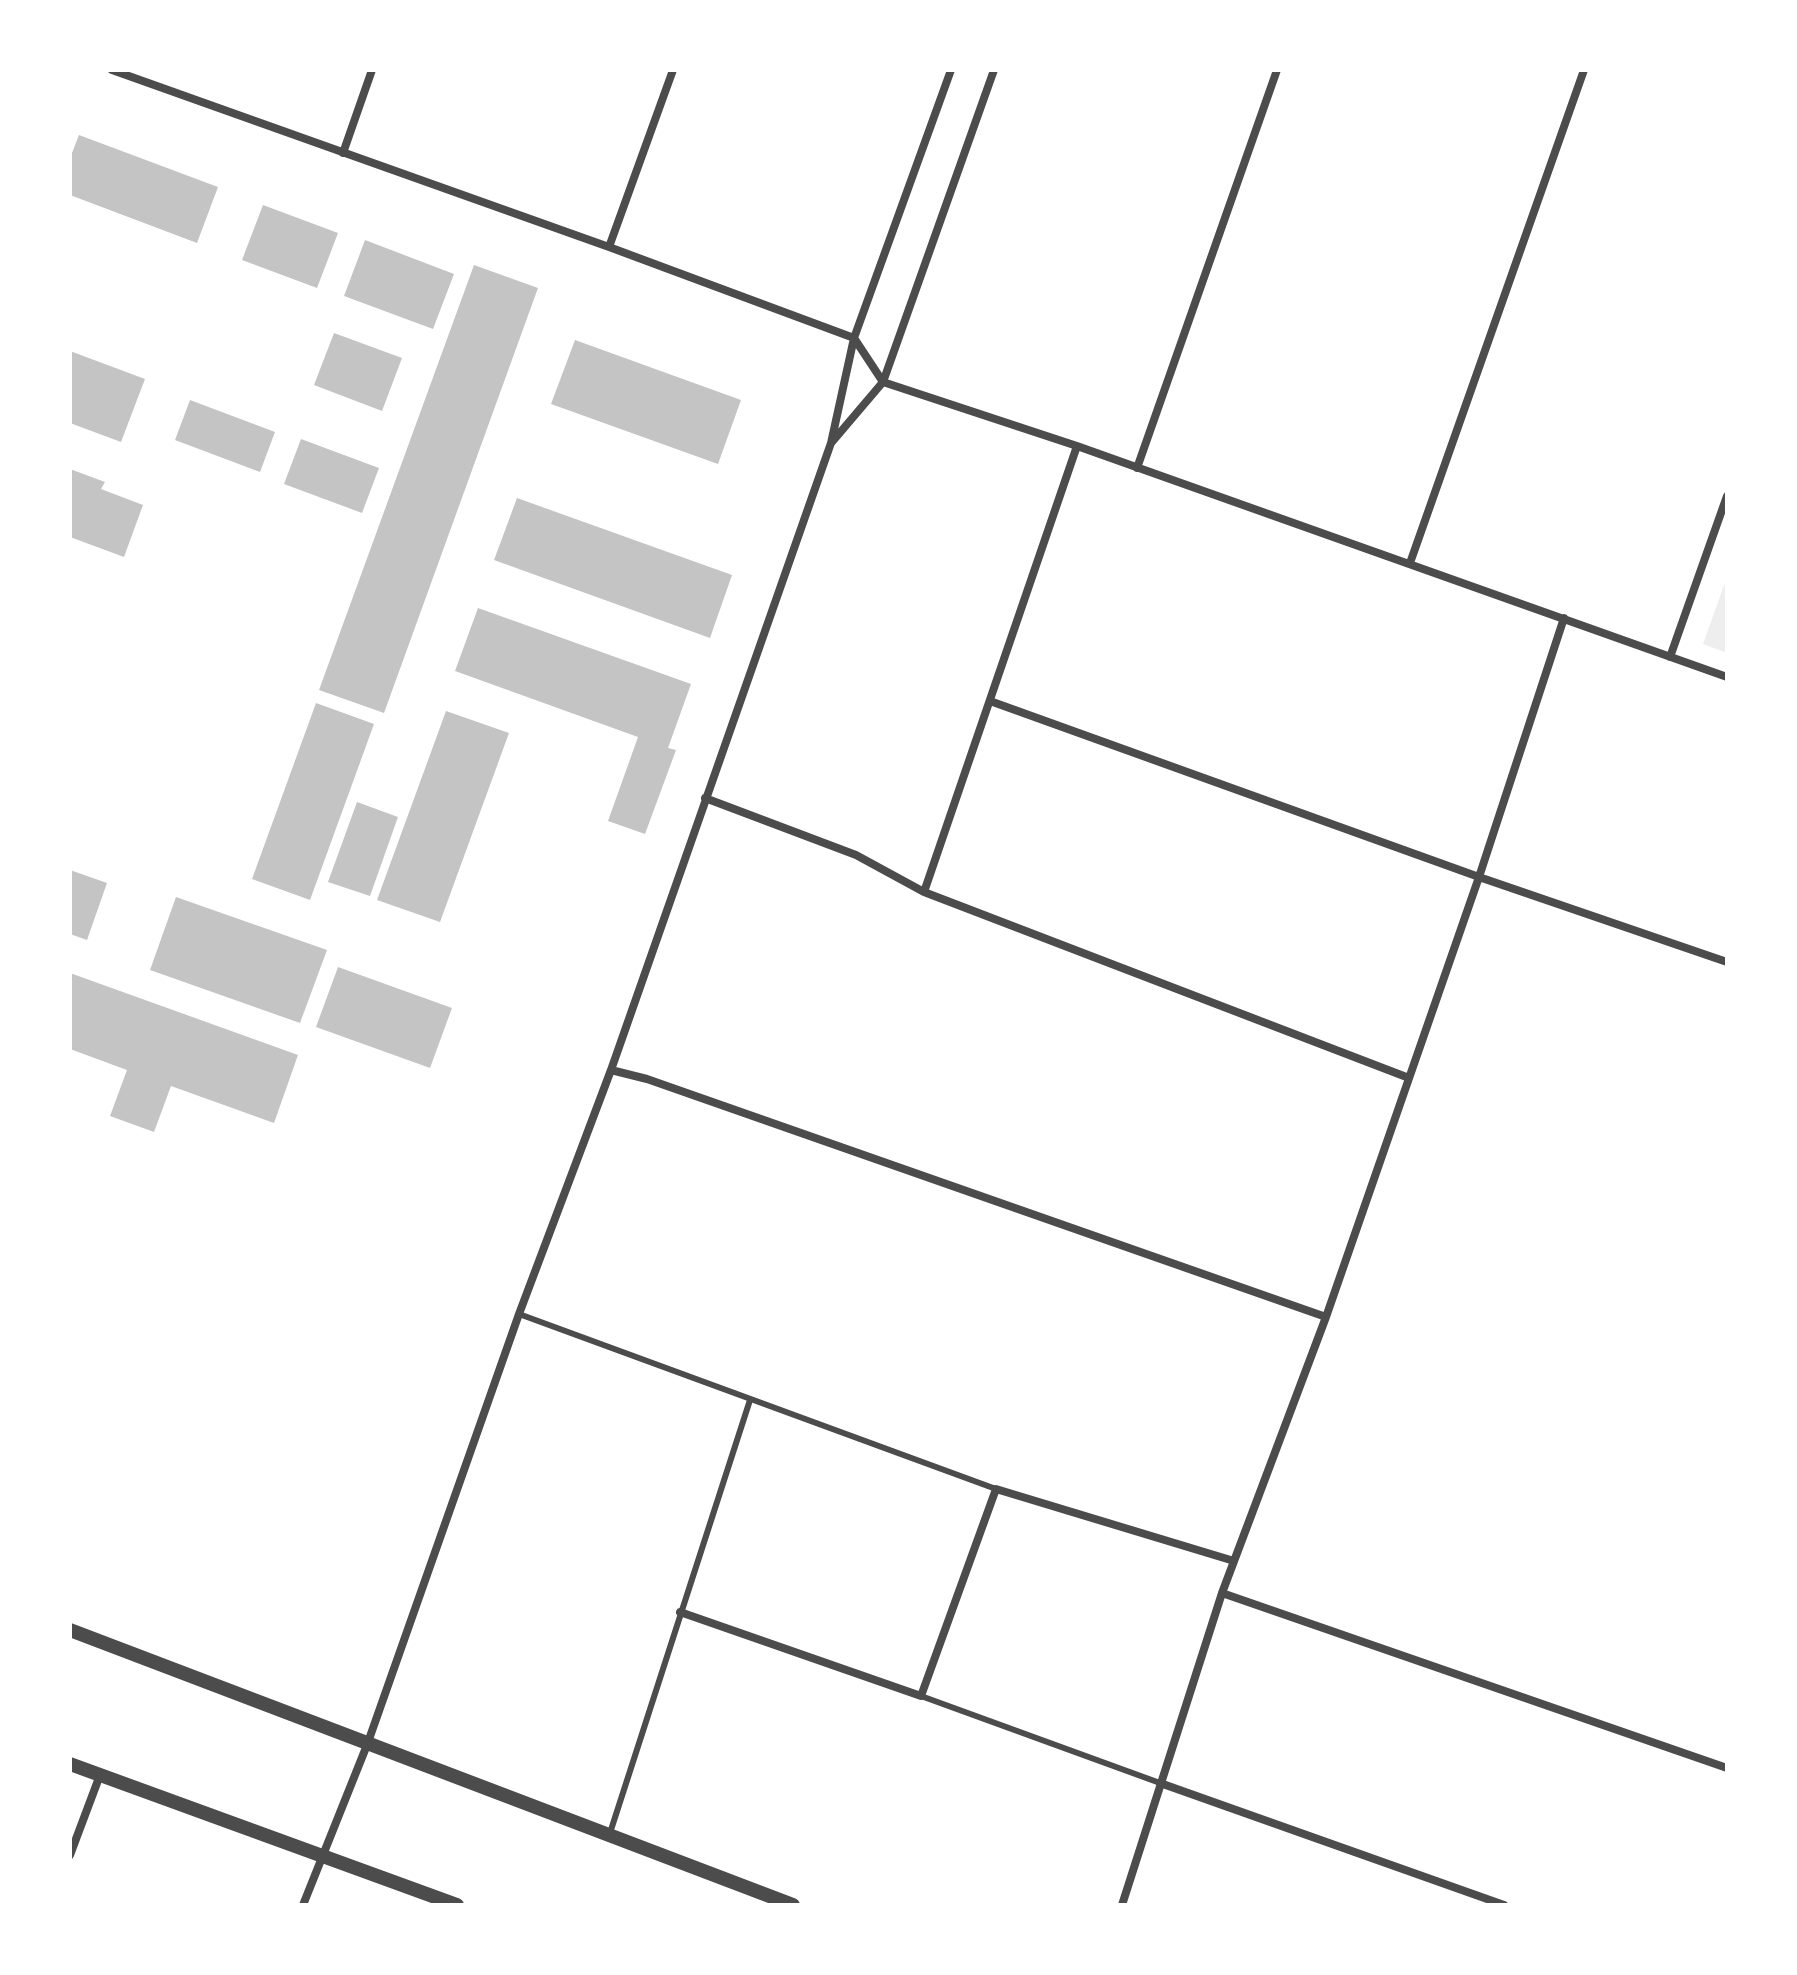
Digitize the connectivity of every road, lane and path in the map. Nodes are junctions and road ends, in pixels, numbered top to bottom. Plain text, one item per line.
1 (112, 70) edge
2 (372, 70) edge
3 (673, 70) edge
4 (951, 70) edge
5 (994, 70) edge
6 (1277, 70) edge
7 (1584, 70) edge
8 (343, 153) junction
9 (609, 247) junction
10 (854, 338) junction
11 (883, 382) junction
12 (831, 443) junction
13 (1077, 446) junction
14 (1137, 468) junction
15 (1727, 496) edge
16 (1410, 563) junction
17 (1564, 618) junction
18 (1670, 657) junction
19 (1727, 677) edge
20 (990, 701) junction
21 (705, 798) junction
22 (1479, 877) junction
23 (924, 892) junction
24 (1727, 962) edge
25 (611, 1070) junction
26 (1409, 1078) junction
27 (519, 1314) junction
28 (1326, 1317) junction
29 (750, 1400) junction
30 (996, 1489) junction
31 (1234, 1561) junction
32 (1222, 1593) junction
33 (680, 1612) junction
34 (70, 1630) edge
35 (921, 1696) junction
36 (367, 1745) junction
37 (70, 1764) edge
38 (1727, 1768) edge
39 (100, 1775) junction
40 (1160, 1783) junction
41 (609, 1836) junction
42 (70, 1855) edge
43 (320, 1857) junction
44 (303, 1905) edge
45 (457, 1905) edge
46 (793, 1905) edge
47 (1122, 1905) edge
48 (1504, 1905) edge

1 - 8 street
2 - 8 street
3 - 9 street
4 - 10 street
5 - 11 street
6 - 14 street
7 - 16 street
8 - 9 street
9 - 10 street
10 - 11 street
10 - 12 street
11 - 12 street
11 - 13 street
12 - 21 street
13 - 14 street
13 - 20 street
14 - 16 street
15 - 18 street
16 - 17 street
17 - 18 street
17 - 22 street
18 - 19 street
20 - 22 street
20 - 23 street
21 - 23 street
21 - 25 street
22 - 24 street
22 - 26 street
23 - 26 street
25 - 27 street
25 - 28 street
26 - 28 street
27 - 29 lane
27 - 36 street
28 - 31 street
29 - 30 lane
29 - 33 lane
30 - 31 street
30 - 35 street
31 - 32 street
32 - 38 street
32 - 40 street
33 - 35 street
33 - 41 lane
34 - 36 street
35 - 40 lane
36 - 41 street
36 - 43 street
37 - 39 street
39 - 42 street
39 - 43 street
40 - 47 street
40 - 48 street
41 - 46 street
43 - 44 street
43 - 45 street

